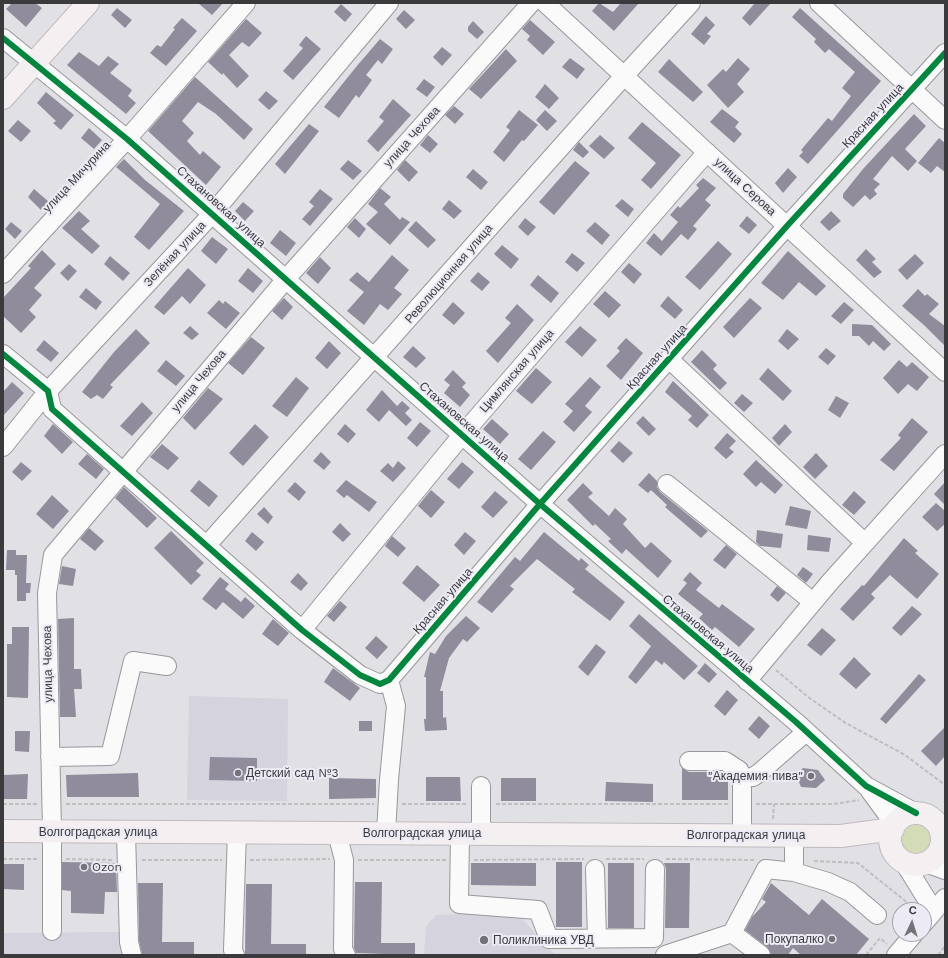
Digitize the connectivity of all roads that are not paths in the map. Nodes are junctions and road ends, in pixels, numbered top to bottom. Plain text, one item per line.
1 (88, 3) edge
2 (246, 3) edge
3 (389, 3) edge
4 (531, 3) edge
5 (545, 3) edge
6 (691, 3) edge
7 (819, 3) edge
8 (3, 38) edge
9 (945, 53) edge
10 (35, 62) junction
11 (624, 76) junction
12 (913, 90) junction
13 (3, 98) edge
14 (945, 120) edge
15 (127, 139) junction
16 (707, 152) junction
17 (212, 214) junction
18 (788, 226) junction
19 (3, 274) edge
20 (286, 279) junction
21 (3, 354) edge
22 (375, 358) junction
23 (670, 360) junction
24 (945, 372) edge
25 (48, 391) junction
26 (462, 435) junction
27 (3, 446) edge
28 (945, 454) edge
29 (122, 472) junction
30 (667, 484) dead end
31 (540, 504) junction
32 (865, 543) junction
33 (207, 545) junction
34 (813, 602) junction
35 (302, 630) junction
36 (167, 666) dead end
37 (389, 680) junction
38 (747, 681) junction
39 (806, 732) junction
40 (50, 757) junction
41 (688, 761) dead end
42 (742, 778) junction
43 (481, 786) dead end
44 (863, 793) junction
45 (929, 814) edge
46 (3, 831) edge
47 (52, 831) junction
48 (126, 832) junction
49 (237, 832) junction
50 (337, 833) junction
51 (386, 833) junction
52 (470, 833) junction
53 (742, 835) junction
54 (794, 835) junction
55 (896, 841) junction
56 (941, 853) edge
57 (595, 869) dead end
58 (655, 869) dead end
59 (794, 872) junction
60 (934, 911) edge
61 (877, 916) dead end
62 (52, 931) dead end
63 (732, 932) junction
64 (597, 938) junction
65 (903, 942) edge
66 (654, 946) edge
67 (894, 948) edge
68 (132, 955) edge
69 (235, 955) edge
70 (346, 955) edge
71 (666, 955) edge
72 (761, 955) edge

1 - 10 main road
2 - 15 street, улица Мичурина
3 - 17 street, Зелёная улица
4 - 20 street, улица Чехова
5 - 11 street, улица Серова
6 - 11 street, Революционная улица
7 - 12 street
8 - 10 street, Стахановская улица
9 - 12 street, Красная улица
10 - 13 main road
10 - 15 street, Стахановская улица
11 - 16 street, улица Серова
11 - 22 street, Революционная улица
12 - 14 street
12 - 18 street, Красная улица
15 - 17 street, Стахановская улица
15 - 19 street, улица Мичурина
16 - 18 street, улица Серова
16 - 26 street, Цимлянская улица
17 - 20 street, Стахановская улица
17 - 25 street, Зелёная улица
18 - 23 street, Красная улица
18 - 24 street, улица Серова
20 - 22 street, Стахановская улица
20 - 29 street, улица Чехова
21 - 25 street
22 - 26 street, Стахановская улица
22 - 33 street, Революционная улица
23 - 31 street, Красная улица
23 - 32 street
25 - 27 street, Зелёная улица
25 - 29 street
26 - 31 street, Стахановская улица
26 - 35 street, Цимлянская улица
28 - 32 street
29 - 33 street
29 - 40 street, улица Чехова
30 - 34 street
31 - 37 street, Красная улица
31 - 38 street, Стахановская улица
32 - 34 street
33 - 35 street
34 - 38 street
35 - 37 street
36 - 40 street
37 - 51 street
38 - 39 street, Стахановская улица
39 - 42 street
39 - 44 street, Стахановская улица
40 - 47 street, улица Чехова
41 - 42 street
42 - 53 street
43 - 52 street
44 - 45 street, Стахановская улица
44 - 55 street, Стахановская улица
45 - 55 main road
45 - 56 main road
46 - 47 main road, Волгоградская улица
47 - 48 main road, Волгоградская улица
47 - 62 street, улица Чехова
48 - 49 main road, Волгоградская улица
48 - 68 street
49 - 50 main road, Волгоградская улица
49 - 69 street
50 - 51 main road, Волгоградская улица
50 - 70 street
51 - 52 main road, Волгоградская улица
52 - 53 main road, Волгоградская улица
52 - 64 street
53 - 54 main road, Волгоградская улица
54 - 55 main road, Волгоградская улица
54 - 59 street
55 - 56 main road
55 - 60 street, Стахановская улица
57 - 64 street
58 - 66 street
59 - 61 street
59 - 63 street
63 - 71 street
63 - 72 street
64 - 66 street
65 - 67 street

